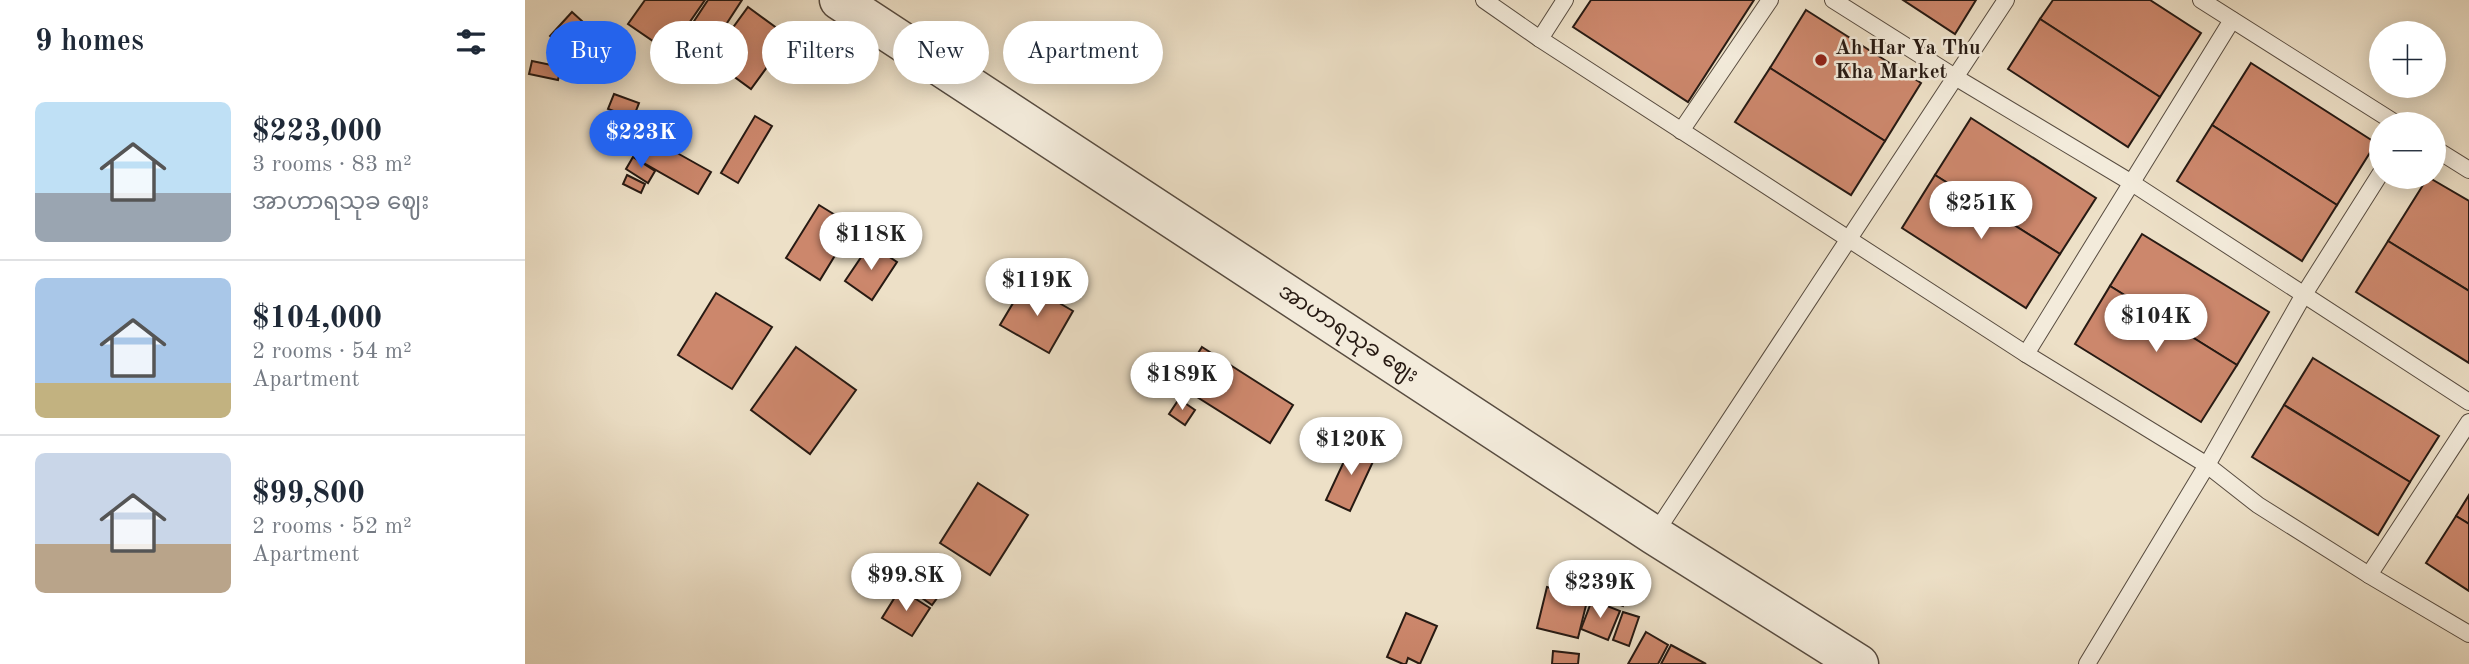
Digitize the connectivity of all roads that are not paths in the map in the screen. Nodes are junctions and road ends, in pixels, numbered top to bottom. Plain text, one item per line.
1 (1484, 0) edge
2 (1565, 0) edge
3 (1770, 0) edge
4 (1833, 0) edge
5 (2006, 0) edge
6 (2201, 0) edge
7 (853, 4) edge
8 (2232, 20) junction
9 (1540, 40) junction
10 (1955, 77) junction
11 (2378, 112) edge
12 (1681, 131) junction
13 (2446, 156) edge
14 (2469, 170) edge
15 (2132, 183) junction
16 (2371, 189) edge
17 (1848, 239) junction
18 (2303, 296) junction
19 (2026, 354) junction
20 (2469, 402) edge
21 (2469, 422) edge
22 (2207, 465) junction
23 (1654, 535) junction
24 (2368, 575) junction
25 (2469, 634) edge
26 (1859, 664) edge
27 (2087, 664) edge

1 - 9 lane
2 - 9 lane
3 - 12 lane
4 - 10 lane
5 - 10 lane
6 - 8 lane
7 - 23 street, အာဟာရသုခ ဈေး
8 - 11 lane
8 - 15 lane
9 - 12 lane
10 - 15 lane
10 - 17 lane
12 - 17 lane
13 - 14 lane
15 - 18 lane
15 - 19 lane
16 - 18 lane
17 - 19 lane
17 - 23 lane
18 - 20 lane
18 - 22 lane
19 - 22 lane
21 - 24 lane
22 - 24 lane
22 - 27 lane
23 - 26 street, အာဟာရသုခ ဈေး
24 - 25 lane

